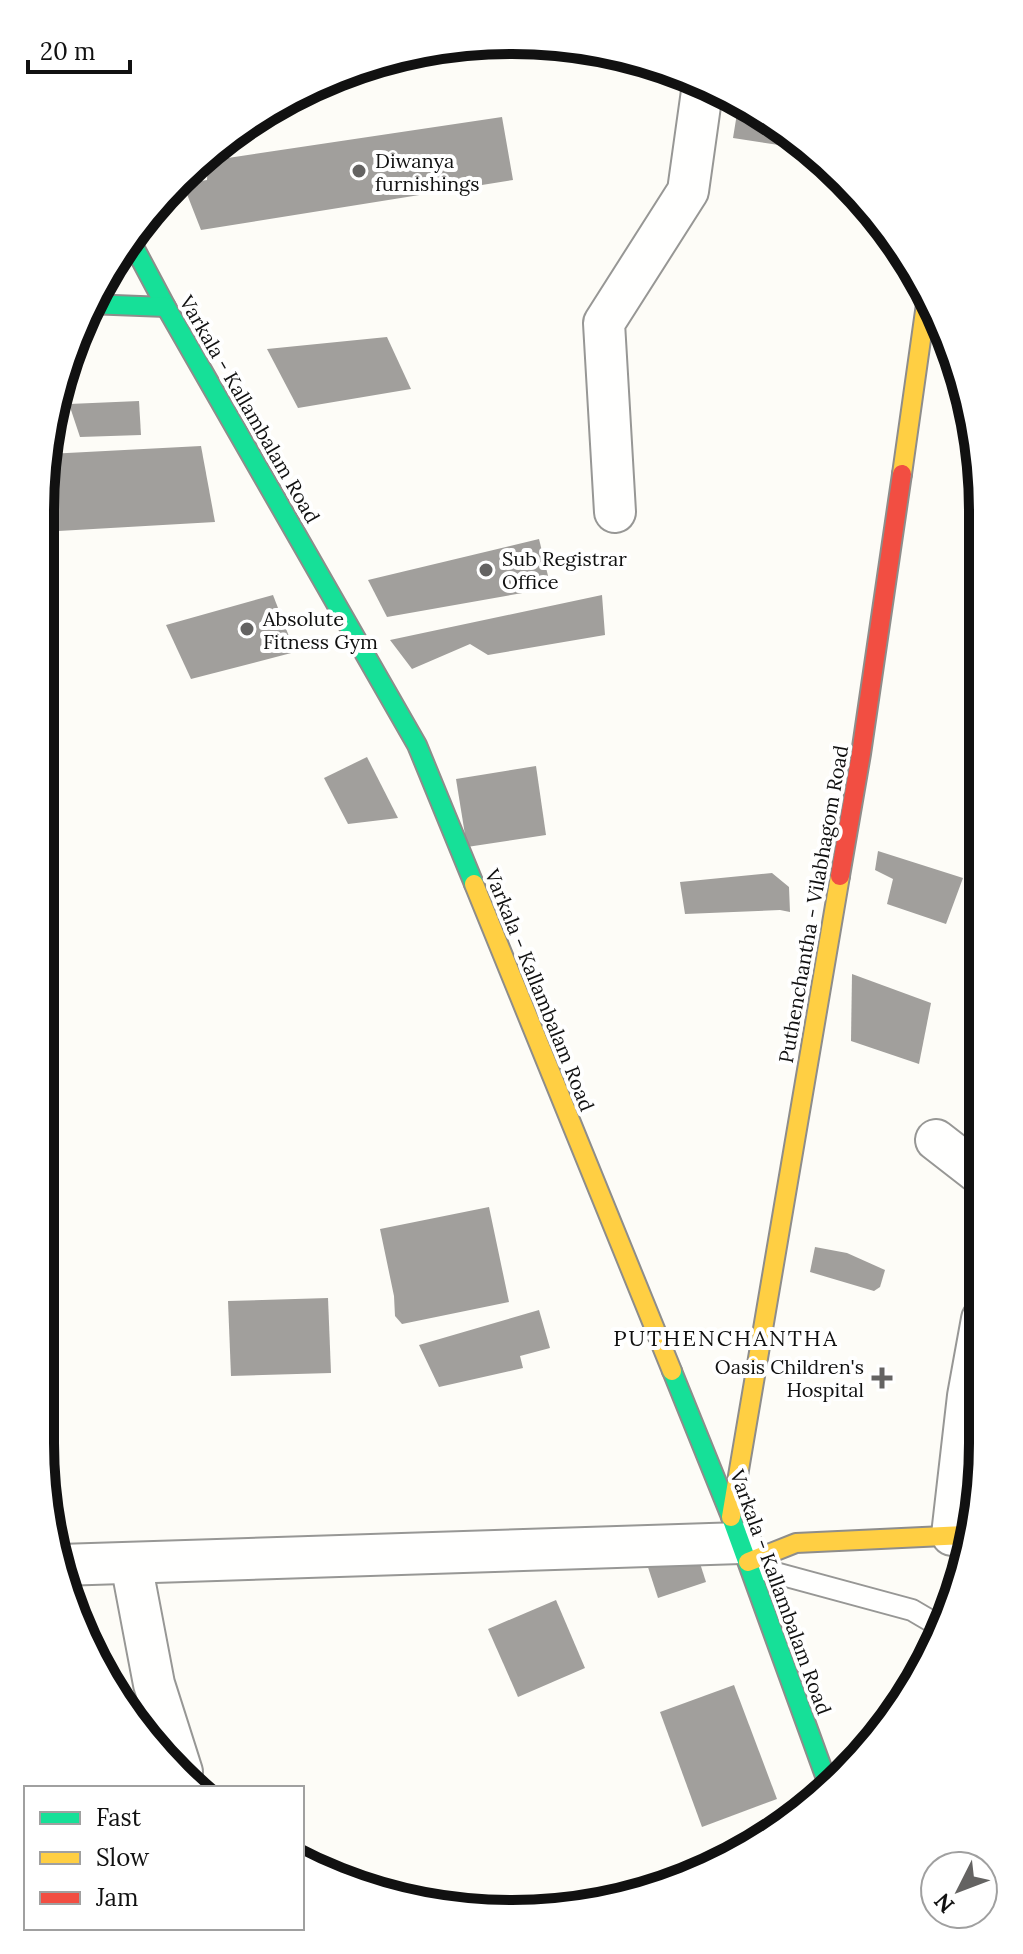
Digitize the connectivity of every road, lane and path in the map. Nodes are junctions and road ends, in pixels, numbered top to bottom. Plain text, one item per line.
1 (701, 95) edge
2 (136, 250) edge
3 (103, 305) edge
4 (166, 307) junction
5 (924, 315) edge
6 (615, 512) dead end
7 (936, 1140) dead end
8 (969, 1166) edge
9 (969, 1390) edge
10 (959, 1535) edge
11 (742, 1547) junction
12 (131, 1563) junction
13 (71, 1565) edge
14 (932, 1622) edge
15 (176, 1753) edge
16 (825, 1775) edge

1 - 6 street
2 - 4 main road, Varkala - Kallambalam Road
3 - 4 main road
4 - 11 main road, Varkala - Kallambalam Road
5 - 11 main road, Puthenchantha - Vilabhagom Road
7 - 8 street
9 - 10 street
10 - 11 main road
11 - 12 street
11 - 14 lane
11 - 16 main road, Varkala - Kallambalam Road
12 - 13 street
12 - 15 street

